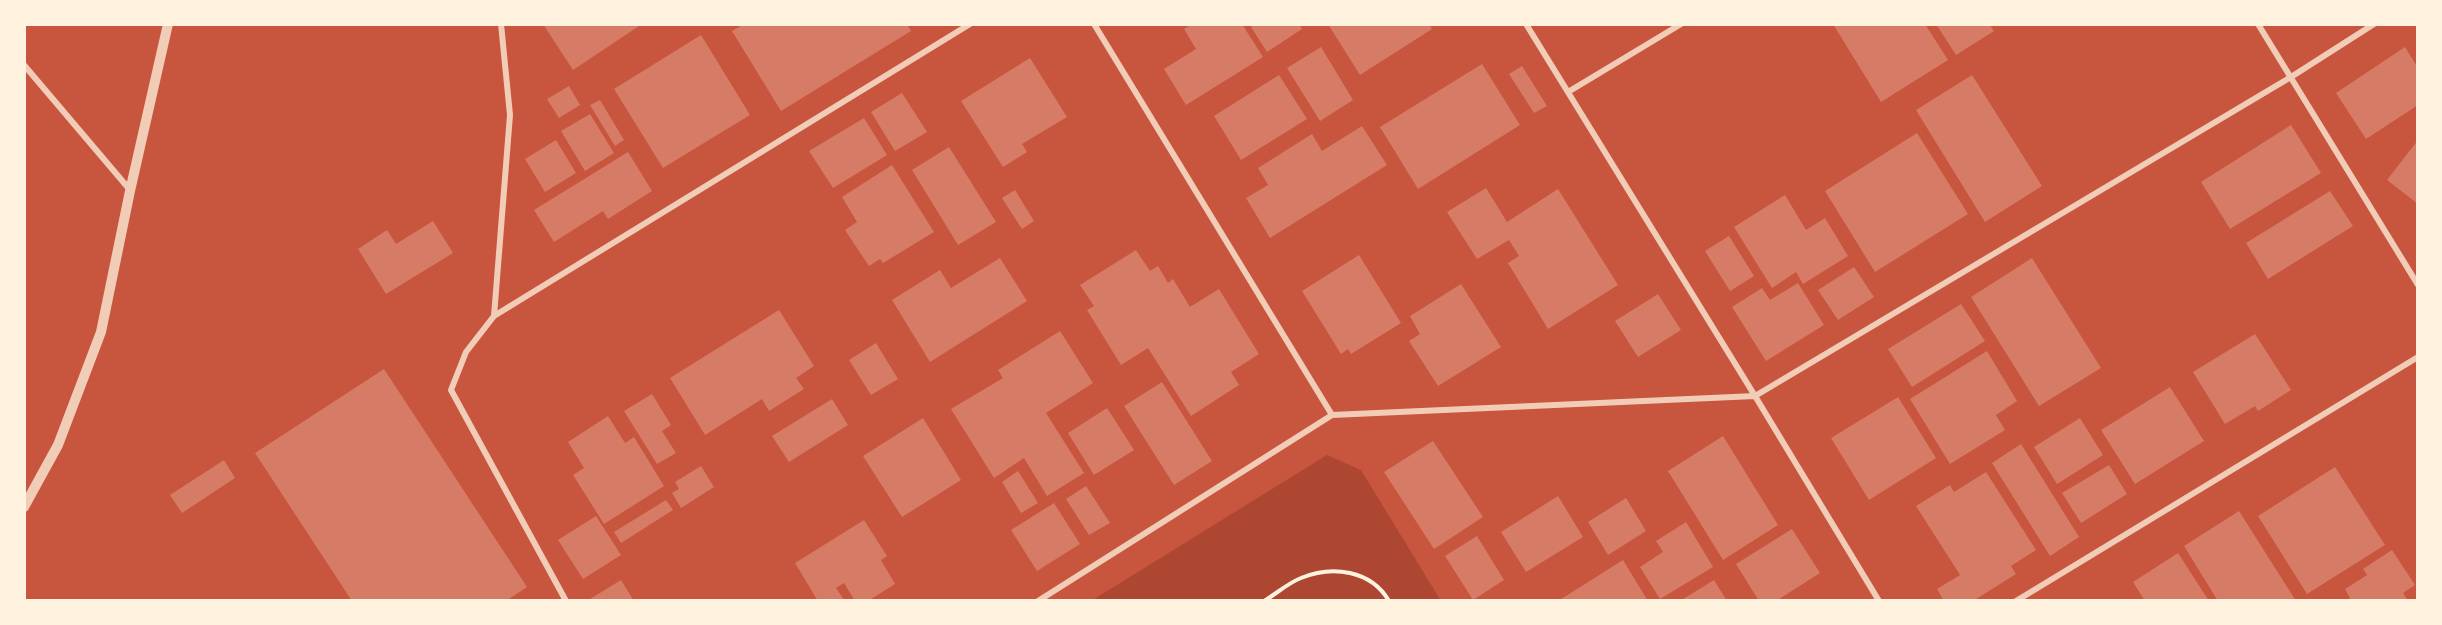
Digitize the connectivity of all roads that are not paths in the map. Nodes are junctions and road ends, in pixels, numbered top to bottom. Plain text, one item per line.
1 (168, 24) edge
2 (501, 24) edge
3 (970, 24) edge
4 (1094, 24) edge
5 (1526, 24) edge
6 (1680, 24) edge
7 (2258, 24) edge
8 (2374, 24) edge
9 (24, 65) edge
10 (2291, 77) junction
11 (1568, 92) junction
12 (130, 191) junction
13 (2418, 285) edge
14 (494, 316) junction
15 (2418, 357) edge
16 (1755, 396) junction
17 (1332, 415) junction
18 (24, 507) edge
19 (566, 601) edge
20 (1038, 601) edge
21 (1879, 601) edge
22 (2016, 601) edge

1 - 12 street
2 - 14 street
3 - 14 street
4 - 17 street
5 - 11 street
6 - 11 street
7 - 10 street
8 - 10 street
9 - 12 street
10 - 13 street
10 - 16 street
11 - 16 street
12 - 18 street
14 - 19 street
15 - 22 street
16 - 17 street
16 - 21 street
17 - 20 street

